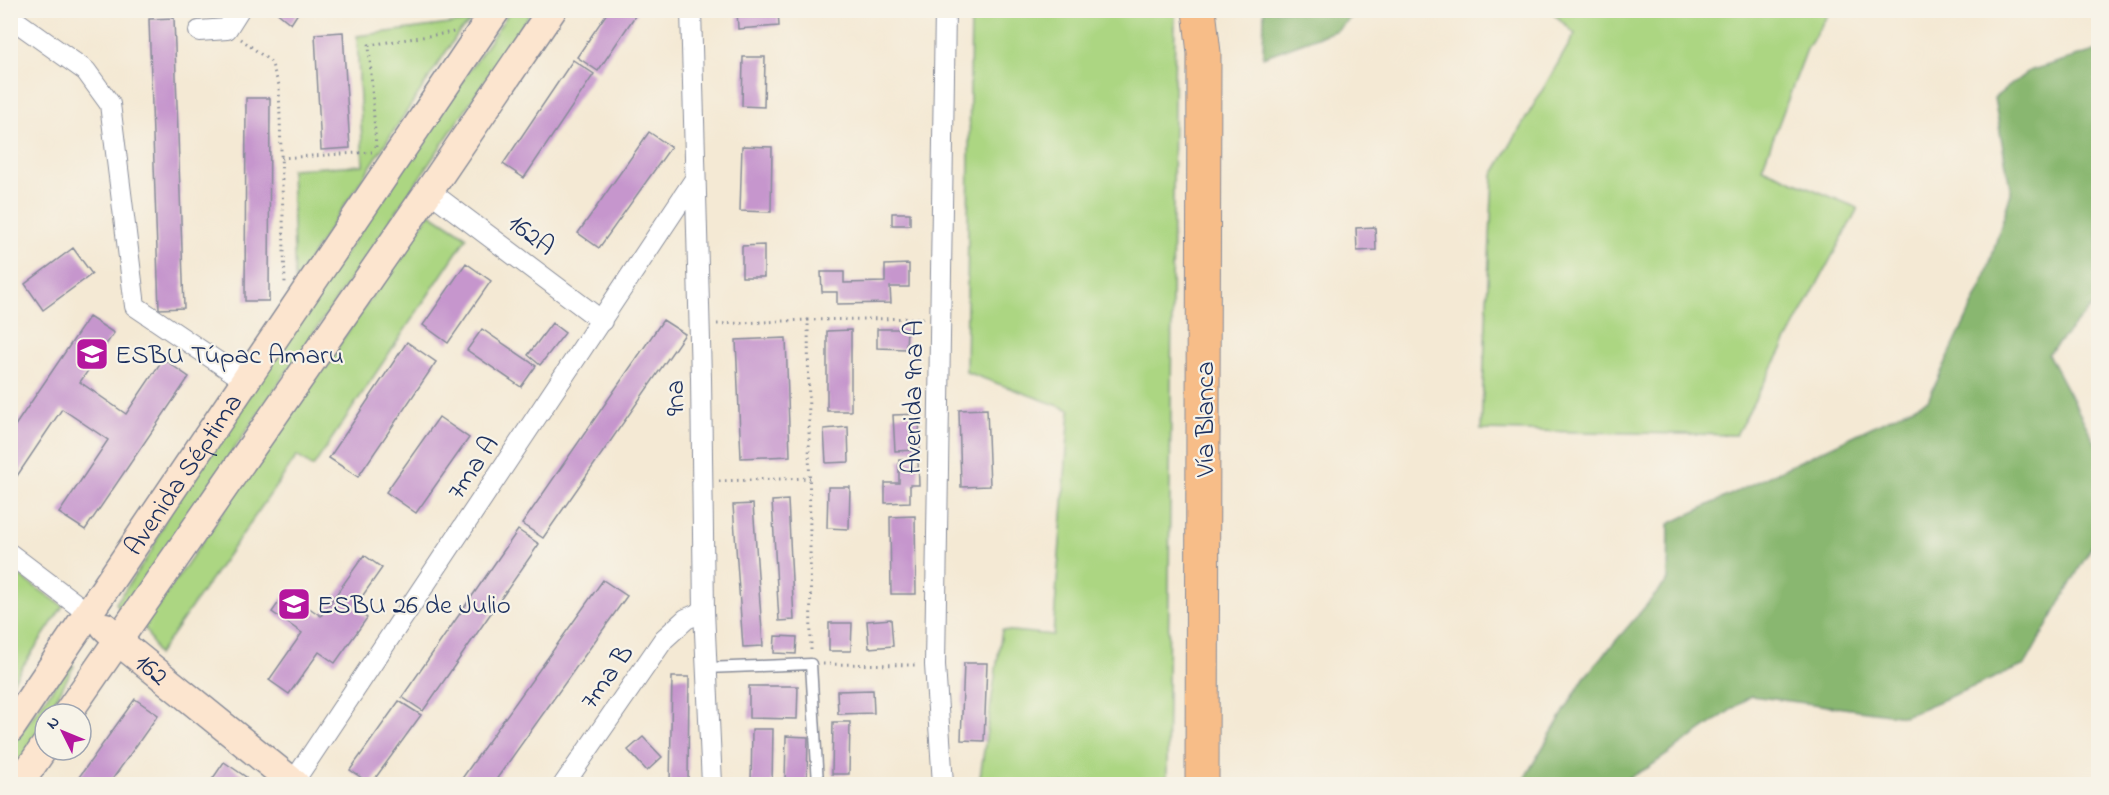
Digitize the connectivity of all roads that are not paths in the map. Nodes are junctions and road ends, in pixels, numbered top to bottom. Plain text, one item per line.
1 (239, 10) edge
2 (496, 10) edge
3 (552, 10) edge
4 (690, 10) edge
5 (945, 10) edge
6 (1199, 10) edge
7 (1214, 10) edge
8 (10, 17) edge
9 (199, 31) dead end
10 (1204, 53) junction
11 (696, 179) junction
12 (429, 191) junction
13 (602, 321) junction
14 (246, 381) junction
15 (10, 554) edge
16 (704, 611) junction
17 (89, 614) junction
18 (118, 638) junction
19 (706, 668) junction
20 (75, 702) edge
21 (10, 729) edge
22 (34, 762) edge
23 (19, 784) edge
24 (293, 784) edge
25 (564, 784) edge
26 (712, 784) edge
27 (818, 784) edge
28 (943, 784) edge
29 (1202, 784) edge

1 - 9 street
2 - 14 main road, Avenida Séptima
3 - 12 main road, Avenida Séptima
4 - 11 street, 9na
5 - 28 street, Avenida 9na A
6 - 10 highway, Vía Blanca
7 - 10 highway, Vía Blanca
8 - 14 street
10 - 29 highway, Vía Blanca
11 - 13 street, 7ma A
11 - 16 street, 9na
12 - 13 street, 162A
12 - 18 main road, Avenida Séptima
13 - 24 street, 7ma A
14 - 17 main road, Avenida Séptima
15 - 17 street, 162
16 - 19 street, 9na
16 - 25 street, 7ma B
17 - 18 main road, 162
17 - 21 main road, Avenida Séptima
18 - 20 main road, Avenida Séptima
18 - 24 main road, 162
19 - 26 street, 9na
19 - 27 lane
22 - 23 main road

